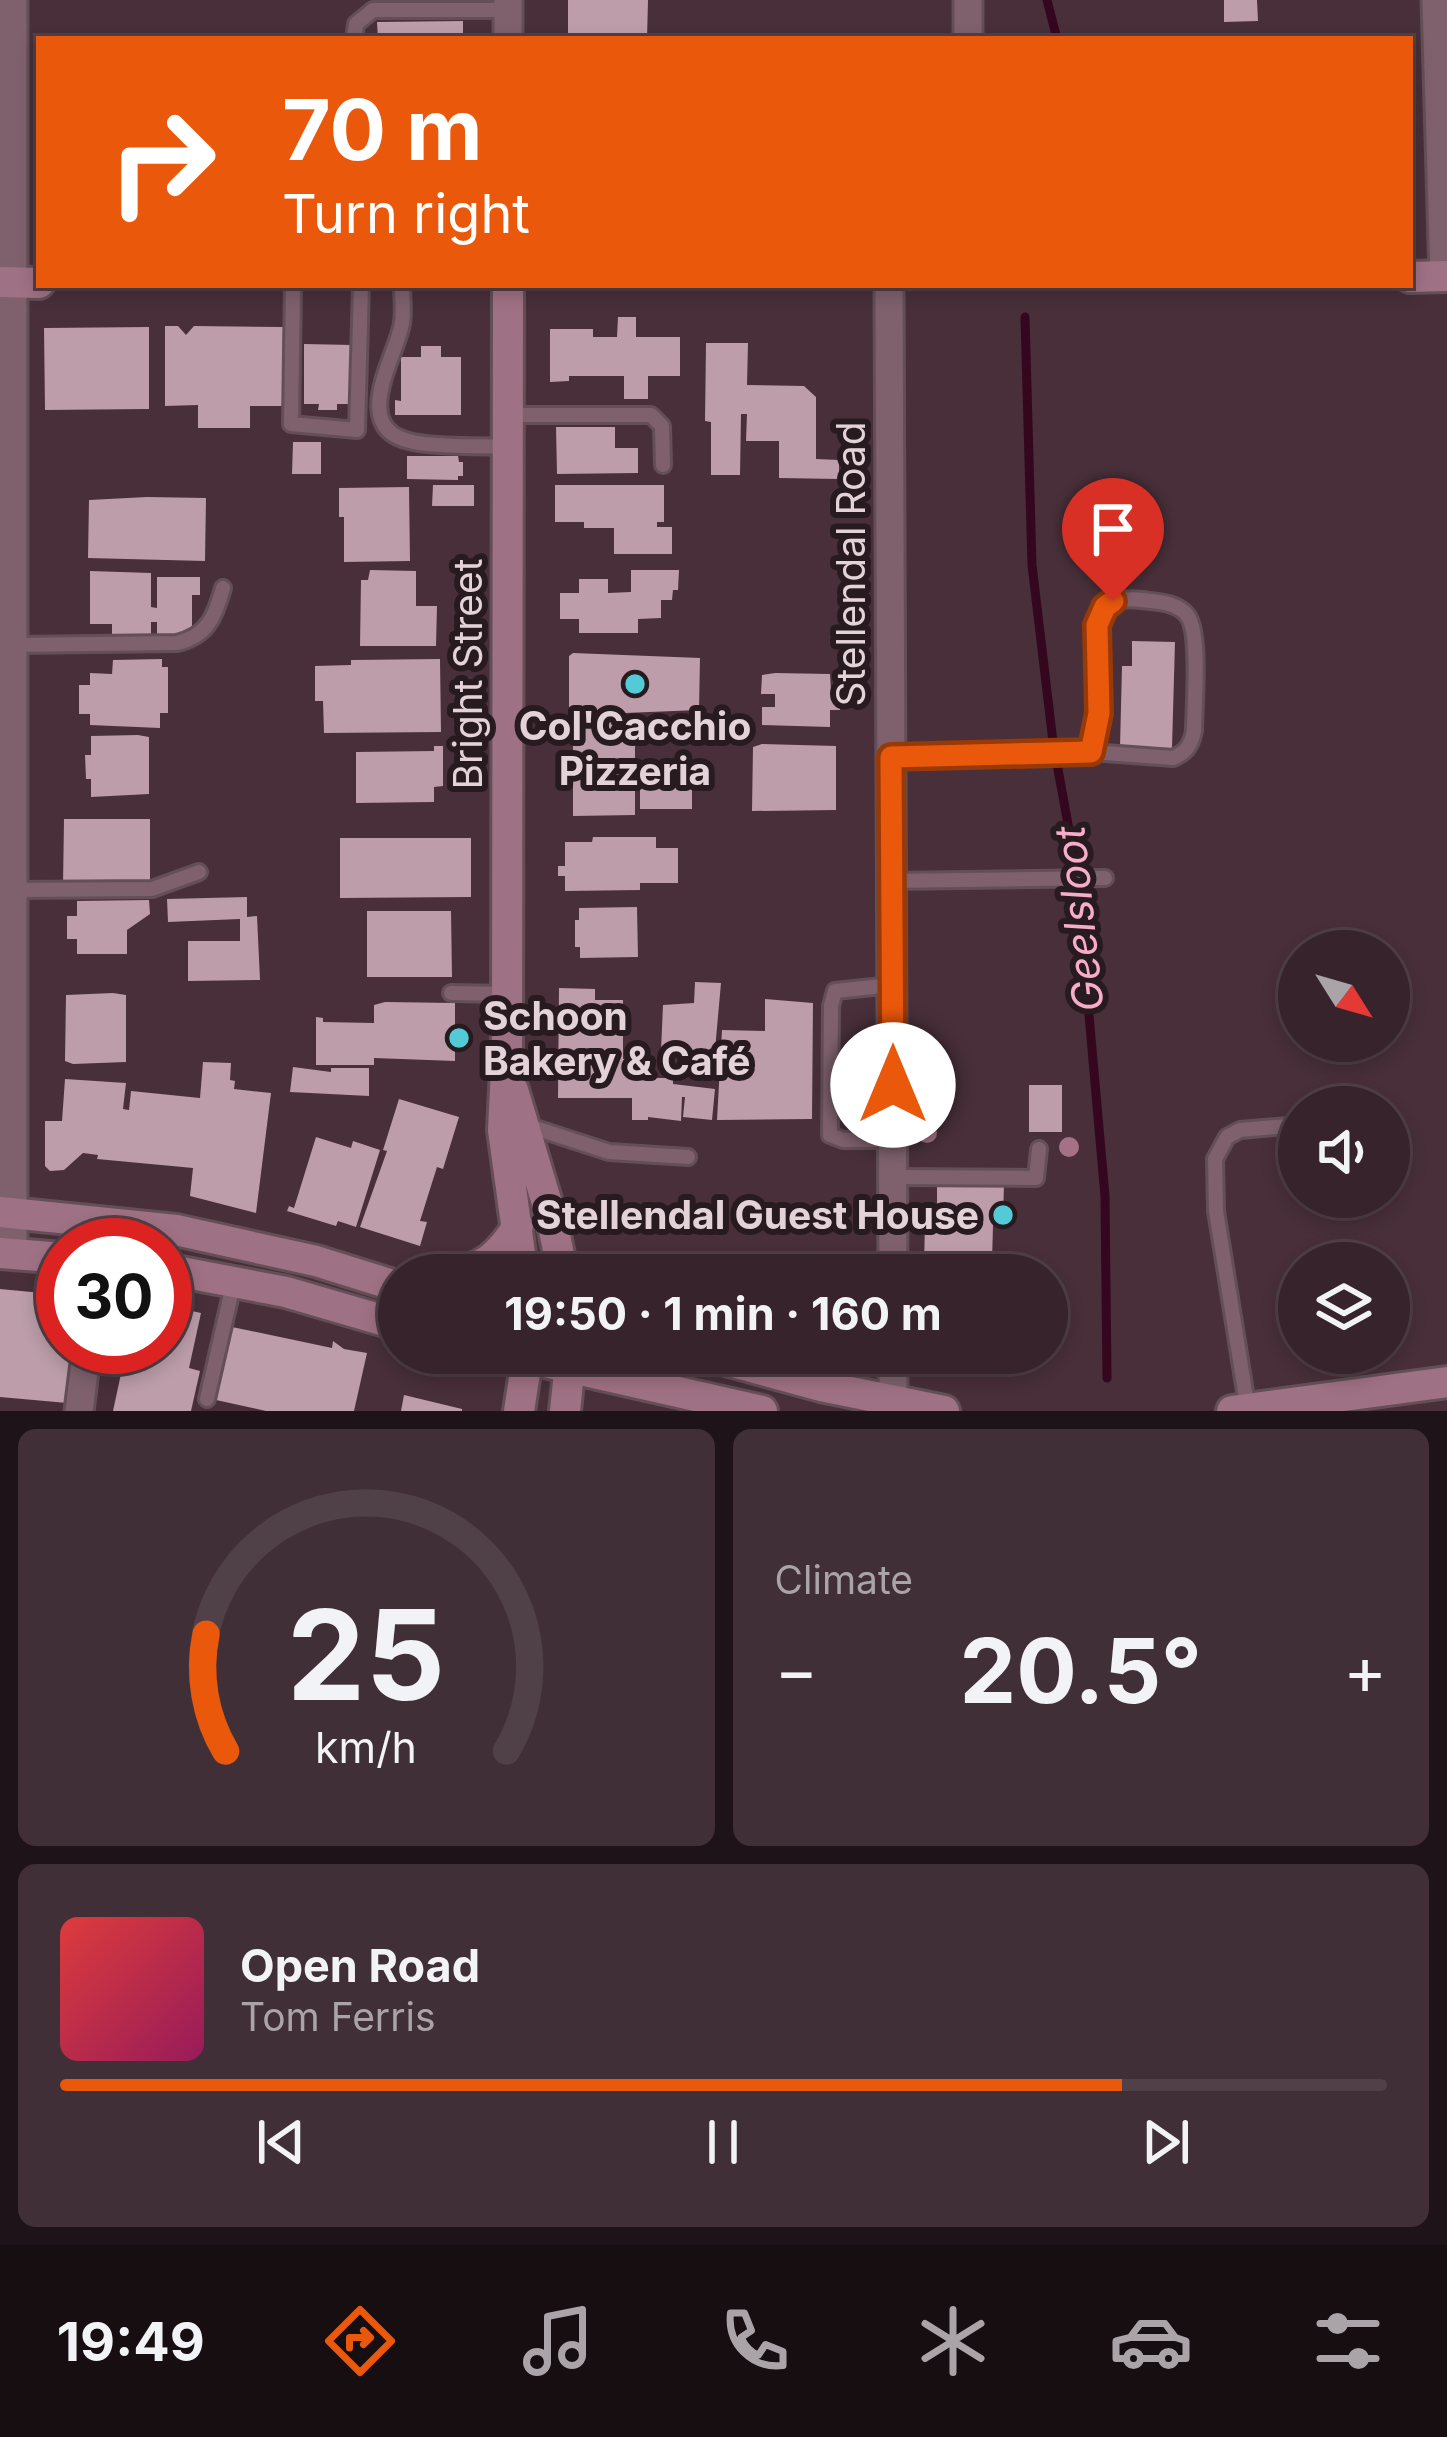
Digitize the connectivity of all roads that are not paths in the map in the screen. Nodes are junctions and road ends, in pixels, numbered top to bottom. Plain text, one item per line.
1 (14, 0) edge
2 (968, 0) edge
3 (1436, 0) edge
4 (508, 5) edge
5 (354, 36) edge
6 (508, 36) edge
7 (968, 36) edge
8 (1442, 75) edge
9 (1446, 277) edge
10 (1413, 278) edge
11 (18, 283) edge
12 (293, 288) edge
13 (361, 288) edge
14 (402, 288) edge
15 (508, 288) edge
16 (889, 288) edge
17 (507, 431) junction
18 (663, 465) dead end
19 (223, 588) dead end
20 (13, 645) junction
21 (7, 738) edge
22 (1091, 752) junction
23 (891, 757) junction
24 (199, 872) dead end
25 (1105, 878) dead end
26 (892, 881) junction
27 (9, 905) edge
28 (892, 985) junction
29 (451, 993) dead end
30 (507, 994) junction
31 (507, 1064) junction
32 (523, 1124) junction
33 (1278, 1127) edge
34 (893, 1140) junction
35 (1039, 1149) dead end
36 (688, 1157) dead end
37 (893, 1177) junction
38 (7, 1213) edge
39 (518, 1226) junction
40 (6, 1254) edge
41 (499, 1254) edge
42 (521, 1254) edge
43 (559, 1254) edge
44 (893, 1254) edge
45 (36, 1256) edge
46 (192, 1274) edge
47 (378, 1279) edge
48 (234, 1281) junction
49 (378, 1319) edge
50 (84, 1374) edge
51 (520, 1374) edge
52 (569, 1374) edge
53 (623, 1374) edge
54 (782, 1374) edge
55 (892, 1374) edge
56 (1447, 1382) edge
57 (207, 1399) dead end
58 (892, 1402) junction
59 (1365, 1402) edge
60 (1240, 1410) edge
61 (79, 1411) edge
62 (519, 1411) edge
63 (565, 1411) edge
64 (762, 1411) edge
65 (944, 1411) edge

1 - 11 street
2 - 7 street
3 - 8 street
4 - 5 lane
4 - 6 street
8 - 9 street
9 - 10 main road
11 - 20 street
12 - 13 lane
14 - 17 lane
15 - 17 main road, Bright Street
16 - 23 street, Stellendal Road
17 - 18 lane
17 - 30 main road, Bright Street
19 - 20 lane
20 - 21 street
21 - 27 street
22 - 22 lane
22 - 23 lane
23 - 26 street, Stellendal Road
24 - 27 lane
25 - 26 lane
26 - 28 street, Stellendal Road
27 - 38 street
28 - 34 street, Stellendal Road
28 - 34 lane
29 - 30 lane
30 - 31 main road, Bright Street
31 - 32 main road, Bright Street
31 - 39 main road, Bright Street
32 - 36 lane
32 - 43 main road, Bright Street
33 - 60 lane
34 - 37 street, Stellendal Road
35 - 37 lane
37 - 44 street, Stellendal Road
38 - 40 street
38 - 47 main road
39 - 41 main road
39 - 42 main road, Bright Street
40 - 45 main road
46 - 48 main road
48 - 49 main road
48 - 57 lane
50 - 61 street
51 - 62 main road
52 - 63 main road
53 - 64 main road
54 - 58 main road
55 - 58 street
56 - 59 main road
58 - 65 main road
59 - 60 main road

